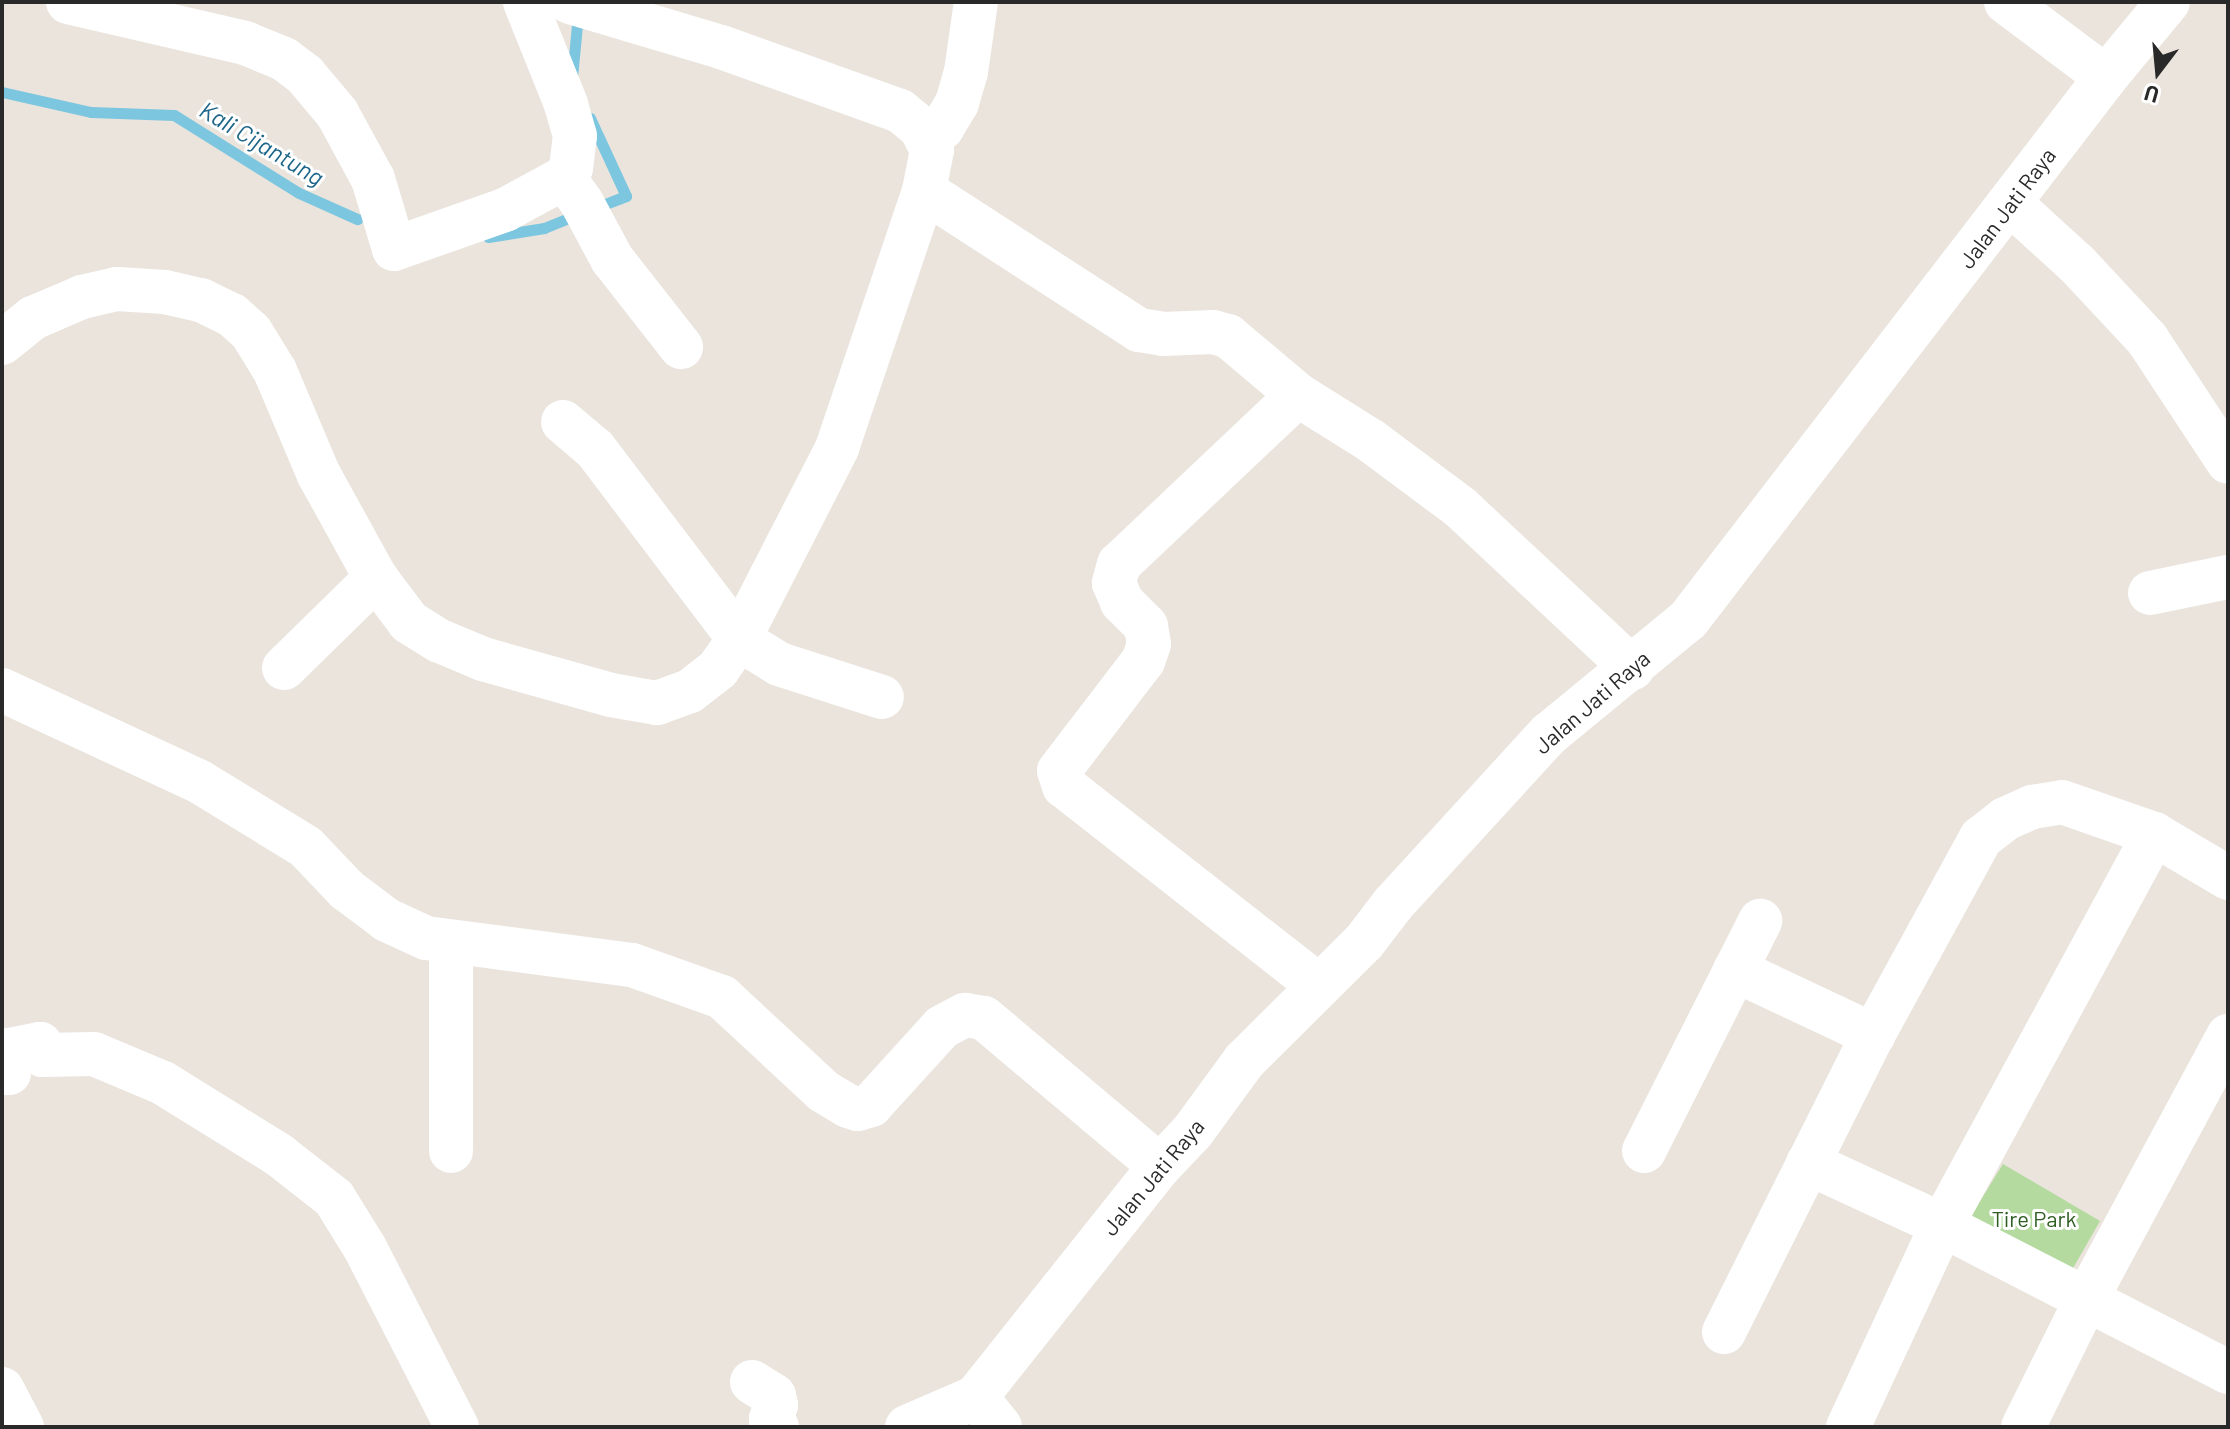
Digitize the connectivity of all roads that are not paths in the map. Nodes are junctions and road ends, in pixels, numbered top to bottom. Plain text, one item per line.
1 (68, 2) edge
2 (525, 2) edge
3 (976, 2) edge
4 (2006, 2) edge
5 (2168, 2) edge
6 (580, 5) edge
7 (2106, 77) junction
8 (929, 137) junction
9 (573, 191) junction
10 (924, 191) junction
11 (2011, 204) junction
12 (2, 343) edge
13 (681, 347) dead end
14 (1298, 395) junction
15 (563, 422) dead end
16 (2228, 462) edge
17 (2228, 577) edge
18 (376, 578) junction
19 (2150, 593) dead end
20 (739, 639) junction
21 (284, 668) dead end
22 (1632, 668) junction
23 (2, 690) edge
24 (882, 697) dead end
25 (2154, 834) junction
26 (2228, 878) edge
27 (1760, 921) dead end
28 (451, 942) junction
29 (1735, 970) junction
30 (1319, 986) junction
31 (1873, 1035) junction
32 (2228, 1036) edge
33 (2, 1073) edge
34 (451, 1151) dead end
35 (1644, 1151) dead end
36 (1808, 1163) junction
37 (1160, 1166) junction
38 (1942, 1225) junction
39 (2086, 1300) junction
40 (1724, 1332) dead end
41 (2228, 1372) edge
42 (752, 1382) dead end
43 (2, 1389) edge
44 (988, 1412) edge
45 (22, 1427) edge
46 (457, 1427) edge
47 (777, 1427) edge
48 (907, 1427) edge
49 (1848, 1427) edge
50 (2023, 1427) edge

1 - 9 street
2 - 9 street
3 - 8 street
4 - 7 street
5 - 7 street, Jalan Jati Raya
6 - 8 street
7 - 11 street, Jalan Jati Raya
8 - 10 street
9 - 13 street
10 - 14 street
10 - 20 street
11 - 16 street
11 - 22 street, Jalan Jati Raya
12 - 18 street
14 - 22 street
14 - 30 street
15 - 20 street
17 - 19 street
18 - 20 street
18 - 21 street
20 - 24 street
22 - 30 street, Jalan Jati Raya
23 - 28 street
25 - 26 street
25 - 31 street
25 - 38 street
27 - 29 street
28 - 34 street
28 - 37 street
29 - 31 street
29 - 35 street
30 - 37 street, Jalan Jati Raya
31 - 36 street
32 - 39 street
33 - 46 street
36 - 38 street
36 - 40 street
37 - 44 street, Jalan Jati Raya
38 - 39 street
38 - 49 street
39 - 41 street
39 - 50 street
42 - 47 street
43 - 45 street
44 - 48 street, Jalan Jati Raya

